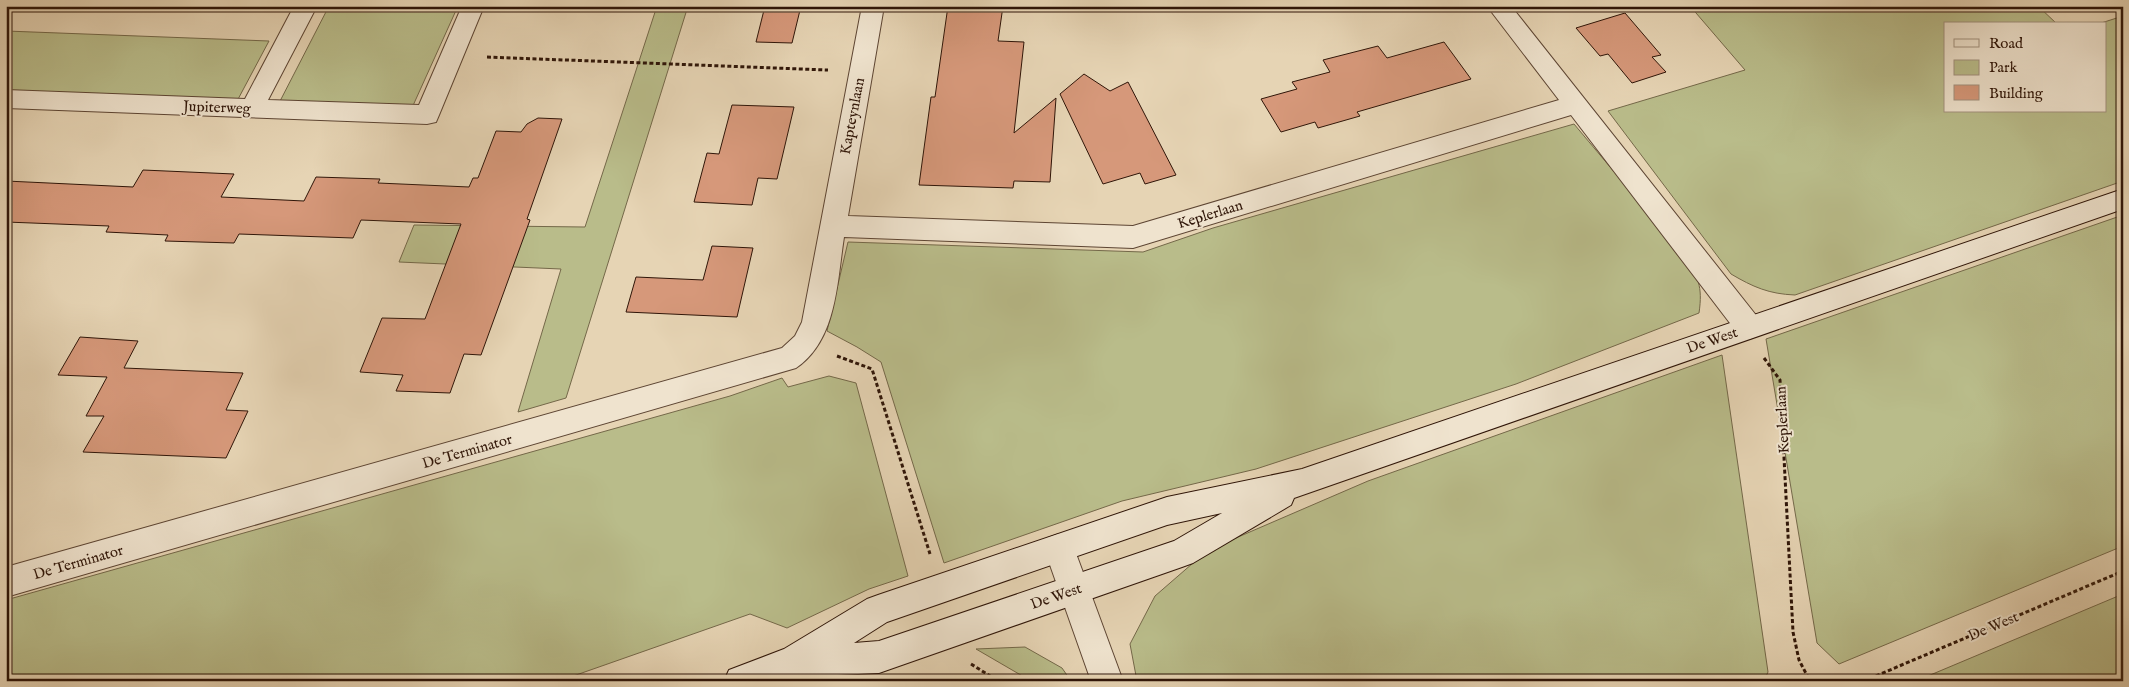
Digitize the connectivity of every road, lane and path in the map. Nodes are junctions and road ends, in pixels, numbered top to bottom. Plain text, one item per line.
1 (306, 6) edge
2 (473, 6) edge
3 (873, 6) edge
4 (1498, 6) edge
5 (452, 56) junction
6 (861, 71) junction
7 (6, 99) edge
8 (1576, 104) junction
9 (252, 108) junction
10 (2123, 199) edge
11 (832, 226) junction
12 (1749, 327) junction
13 (804, 346) junction
14 (1302, 483) junction
15 (1059, 548) junction
16 (2123, 571) edge
17 (6, 582) edge
18 (941, 589) junction
19 (1073, 590) junction
20 (793, 662) junction
21 (740, 681) edge
22 (1107, 681) edge
23 (1810, 681) edge
24 (1864, 681) edge

1 - 9 street
2 - 5 street
3 - 6 street, Kapteynlaan
4 - 8 street
5 - 6 path
5 - 9 street, Jupiterweg
6 - 11 street, Kapteynlaan
7 - 9 street, Jupiterweg
8 - 11 street, Keplerlaan
8 - 12 street
10 - 12 street, De West
11 - 13 street, De Terminator
12 - 14 street, De West
12 - 23 path, Keplerlaan
13 - 17 street, De Terminator
13 - 18 path
14 - 15 street, De West
14 - 19 street, De West
15 - 18 street, De West
15 - 19 street
16 - 24 path, De West
18 - 20 street, De West
19 - 20 street, De West
19 - 22 street
20 - 21 street, De West

